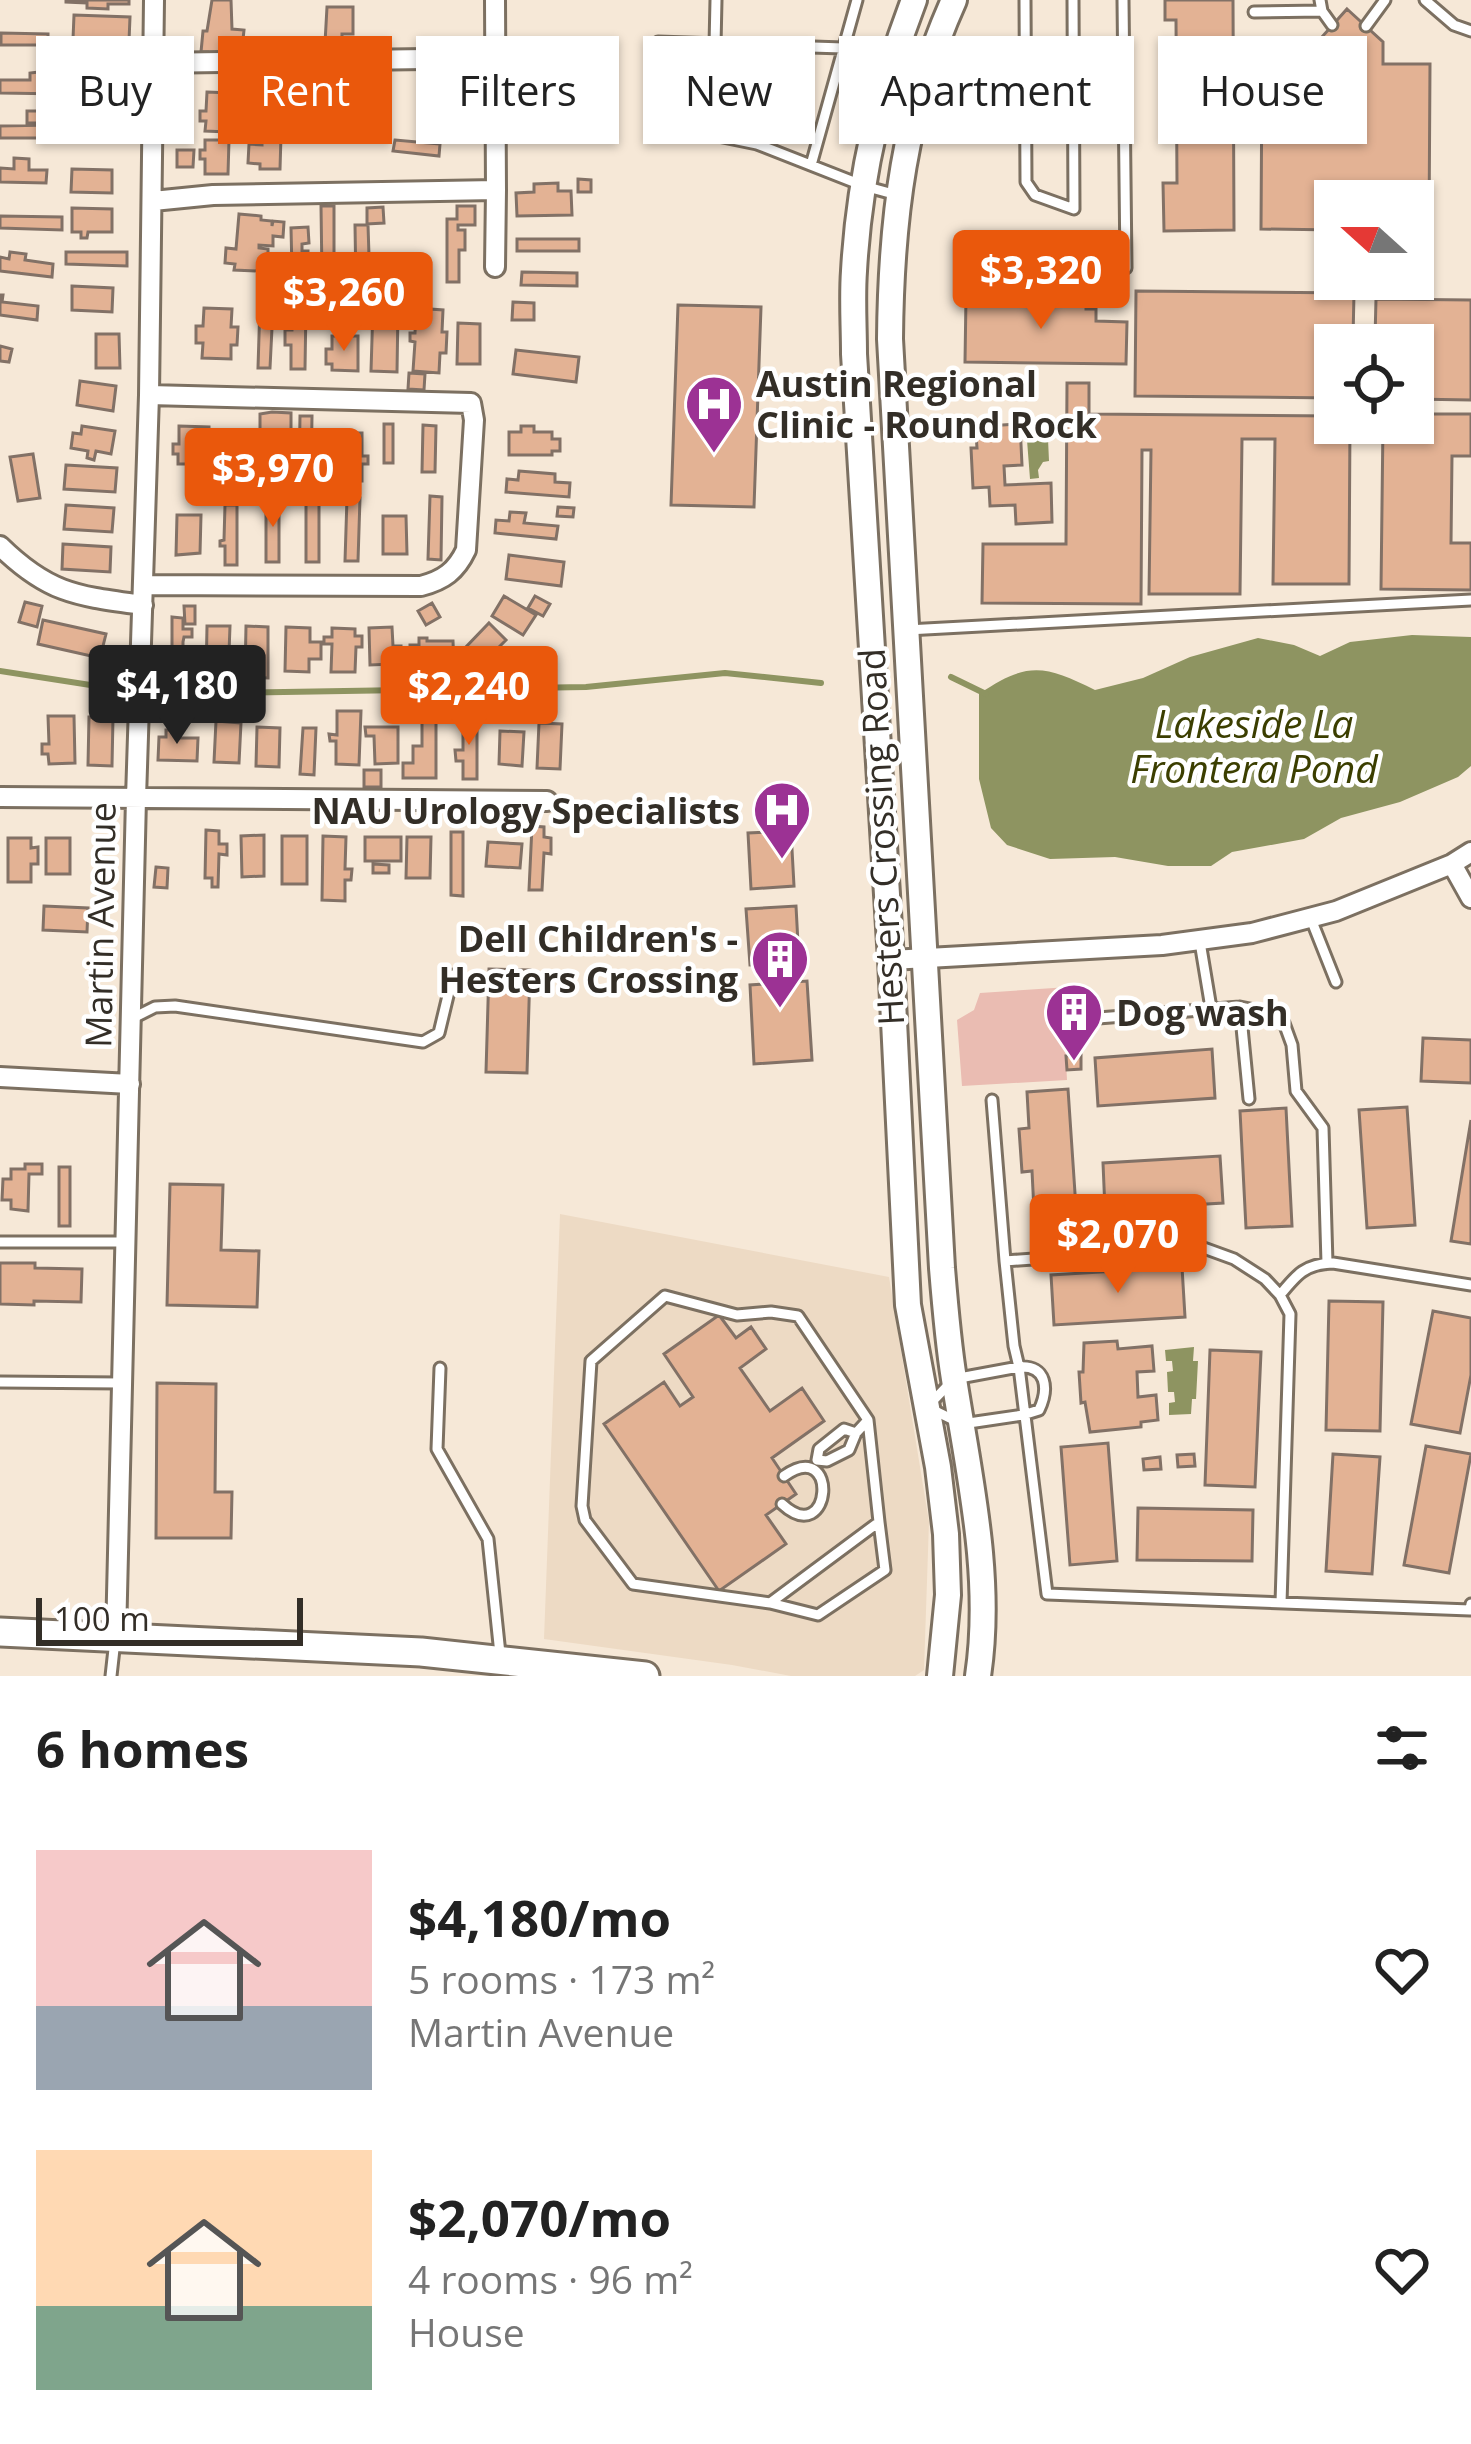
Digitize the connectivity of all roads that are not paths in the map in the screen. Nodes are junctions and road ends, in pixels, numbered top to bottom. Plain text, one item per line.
1 (154, 0) edge
2 (495, 0) edge
3 (716, 0) edge
4 (857, 0) edge
5 (914, 0) edge
6 (954, 0) edge
7 (1025, 0) edge
8 (1073, 0) edge
9 (1123, 0) edge
10 (1385, 0) edge
11 (1425, 0) edge
12 (1436, 4) edge
13 (1321, 6) edge
14 (1254, 12) dead end
15 (1332, 26) dead end
16 (1366, 26) dead end
17 (1471, 31) edge
18 (153, 36) edge
19 (495, 36) edge
20 (715, 36) edge
21 (846, 36) edge
22 (1025, 36) edge
23 (1073, 36) edge
24 (1123, 36) edge
25 (416, 59) edge
26 (194, 63) edge
27 (839, 63) edge
28 (153, 144) edge
29 (496, 144) edge
30 (757, 144) edge
31 (1025, 144) edge
32 (1073, 144) edge
33 (1125, 144) edge
34 (811, 165) junction
35 (864, 186) junction
36 (496, 190) junction
37 (897, 195) junction
38 (153, 201) junction
39 (494, 267) dead end
40 (1126, 268) dead end
41 (149, 395) junction
42 (0, 546) edge
43 (143, 595) junction
44 (1471, 600) edge
45 (906, 631) junction
46 (0, 797) edge
47 (136, 798) junction
48 (547, 801) dead end
49 (1471, 852) edge
50 (1452, 864) junction
51 (1471, 898) edge
52 (1311, 919) junction
53 (1200, 942) junction
54 (922, 958) junction
55 (891, 959) junction
56 (453, 975) dead end
57 (1336, 982) dead end
58 (1240, 1007) junction
59 (1211, 1008) junction
60 (1098, 1018) dead end
61 (131, 1019) junction
62 (0, 1077) edge
63 (130, 1084) junction
64 (1249, 1099) dead end
65 (992, 1100) dead end
66 (126, 1242) junction
67 (0, 1243) edge
68 (1005, 1261) junction
69 (1327, 1263) junction
70 (1471, 1285) edge
71 (1280, 1295) junction
72 (440, 1367) dead end
73 (1019, 1367) junction
74 (953, 1379) junction
75 (0, 1382) edge
76 (121, 1383) junction
77 (927, 1407) junction
78 (1023, 1415) junction
79 (868, 1420) junction
80 (962, 1424) junction
81 (856, 1432) junction
82 (814, 1465) junction
83 (784, 1475) dead end
84 (782, 1504) dead end
85 (878, 1522) junction
86 (977, 1531) junction
87 (770, 1603) junction
88 (1281, 1603) junction
89 (1471, 1604) edge
90 (0, 1632) edge
91 (116, 1636) junction
92 (491, 1664) edge
93 (111, 1676) edge
94 (645, 1676) edge
95 (940, 1676) edge
96 (978, 1676) edge

1 - 18 street, Martin Avenue
2 - 19 street
3 - 20 lane
4 - 21 lane
5 - 35 street, Hesters Crossing Road
6 - 37 street, Hesters Crossing Road
7 - 22 lane
8 - 23 lane
9 - 24 lane
10 - 16 lane
11 - 12 lane
12 - 17 lane
13 - 14 lane
13 - 15 lane
25 - 26 street
27 - 34 lane
28 - 38 street, Martin Avenue
29 - 36 street
30 - 34 lane
31 - 32 lane
33 - 40 lane
34 - 35 lane
35 - 37 lane
35 - 55 street, Hesters Crossing Road
36 - 38 street
36 - 39 street
37 - 45 street, Hesters Crossing Road
38 - 41 street, Martin Avenue
41 - 43 street, Martin Avenue
41 - 43 street
42 - 43 street
43 - 47 street, Martin Avenue
44 - 45 lane
45 - 54 street, Hesters Crossing Road
46 - 47 street
47 - 48 street
47 - 61 street, Martin Avenue
49 - 50 street
50 - 51 street
50 - 52 street
52 - 53 street
52 - 57 lane
53 - 54 street
53 - 59 lane
54 - 55 street
54 - 74 street, Hesters Crossing Road
55 - 77 street, Hesters Crossing Road
56 - 61 lane
58 - 59 lane
58 - 64 lane
58 - 69 lane
59 - 60 lane
61 - 63 street, Martin Avenue
62 - 63 street
63 - 66 street, Martin Avenue
65 - 68 lane
66 - 67 lane
66 - 76 street, Martin Avenue
68 - 71 lane
68 - 73 lane
69 - 70 lane
69 - 71 lane
71 - 88 lane
72 - 92 lane
73 - 74 lane
73 - 78 lane
73 - 78 lane
74 - 77 lane
74 - 80 street, Hesters Crossing Road
75 - 76 lane
76 - 91 street, Martin Avenue
77 - 80 lane
77 - 86 street
77 - 95 street, Hesters Crossing Road
78 - 80 lane
78 - 88 lane
79 - 81 lane
79 - 85 lane
79 - 87 lane
80 - 86 street, Hesters Crossing Road
81 - 82 lane
81 - 82 lane
82 - 83 lane
82 - 84 lane
85 - 87 lane
85 - 87 lane
86 - 96 street, Hesters Crossing Road
88 - 89 lane
90 - 91 main road
91 - 92 main road
91 - 93 lane
92 - 94 main road

